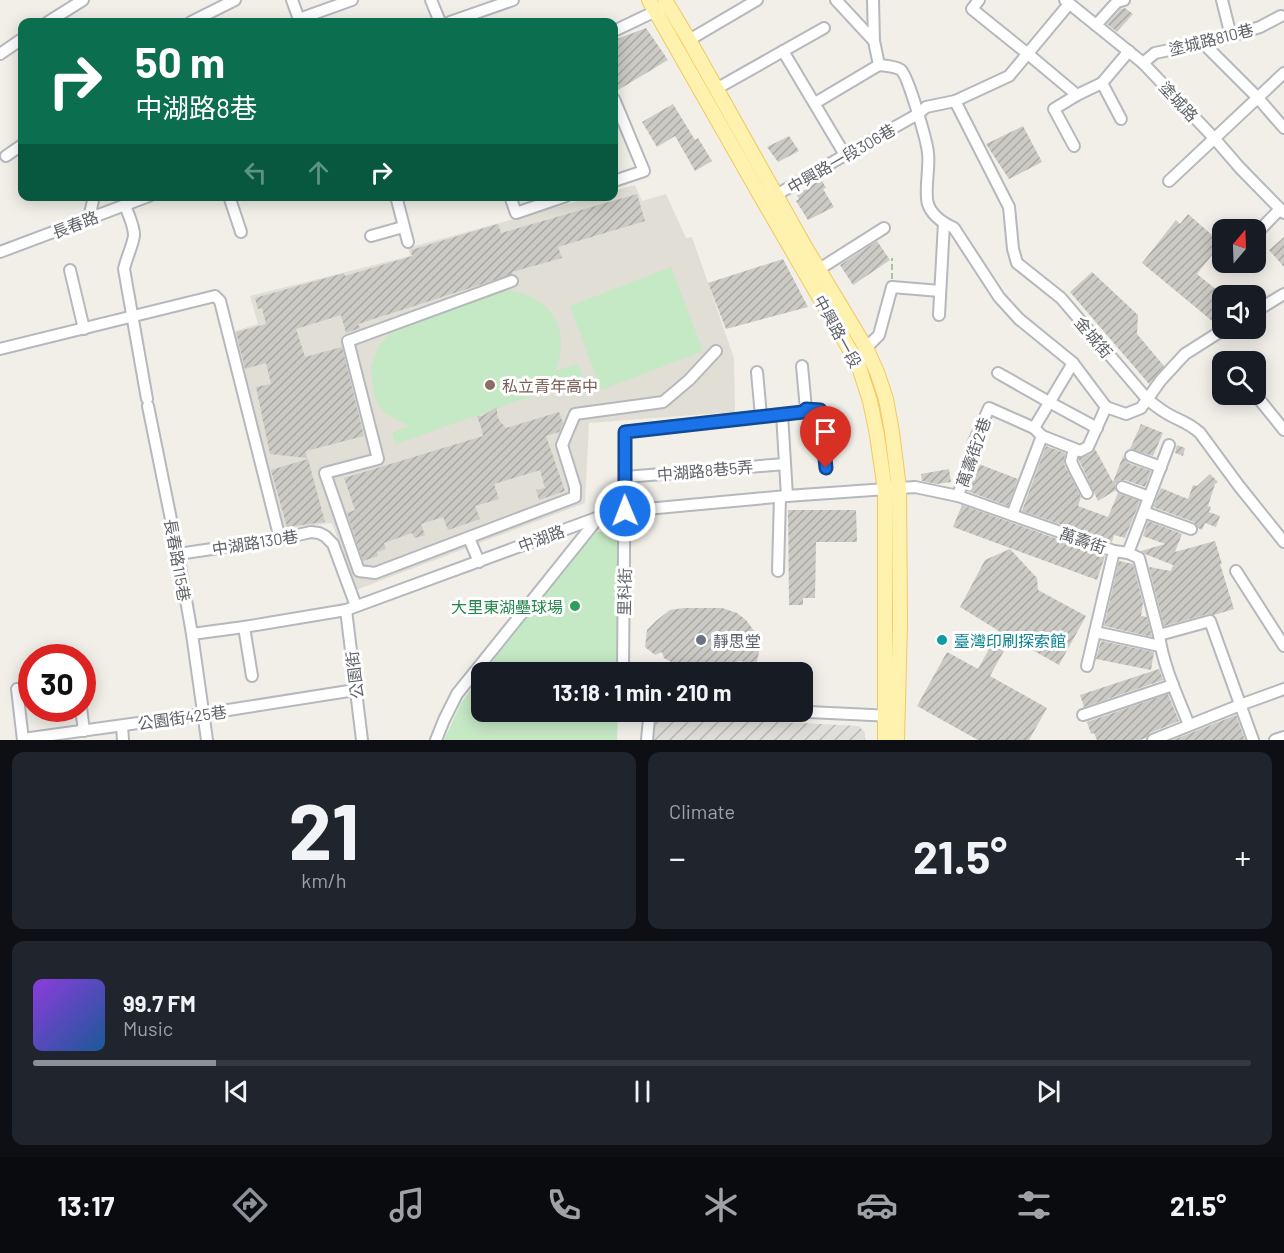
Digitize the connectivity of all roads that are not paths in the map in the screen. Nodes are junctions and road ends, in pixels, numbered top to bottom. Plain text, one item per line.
1 (83, 0) edge
2 (235, 0) edge
3 (292, 0) edge
4 (352, 0) edge
5 (431, 0) edge
6 (513, 0) edge
7 (757, 0) edge
8 (836, 0) edge
9 (873, 0) edge
10 (979, 0) edge
11 (1124, 0) edge
12 (1222, 0) edge
13 (1067, 2) edge
14 (660, 4) edge
15 (1281, 16) dead end
16 (54, 18) edge
17 (199, 18) edge
18 (298, 18) edge
19 (307, 18) edge
20 (438, 18) edge
21 (461, 18) edge
22 (1096, 25) junction
23 (824, 28) dead end
24 (618, 29) edge
25 (1231, 36) junction
26 (689, 40) junction
27 (874, 41) junction
28 (18, 42) edge
29 (1203, 43) junction
30 (783, 51) junction
31 (1129, 51) junction
32 (0, 54) edge
33 (1028, 54) junction
34 (1143, 63) junction
35 (879, 65) junction
36 (1283, 77) edge
37 (1101, 83) junction
38 (716, 89) junction
39 (1077, 95) junction
40 (1257, 97) junction
41 (955, 101) junction
42 (815, 103) junction
43 (918, 114) junction
44 (1121, 119) dead end
45 (618, 121) edge
46 (1284, 128) edge
47 (1214, 138) junction
48 (1074, 146) dead end
49 (18, 148) edge
50 (845, 155) junction
51 (6, 156) dead end
52 (618, 180) edge
53 (1169, 181) dead end
54 (776, 195) junction
55 (93, 201) edge
56 (136, 201) edge
57 (231, 201) edge
58 (397, 201) edge
59 (512, 201) edge
60 (551, 201) edge
61 (764, 202) junction
62 (125, 205) junction
63 (1282, 211) edge
64 (89, 218) junction
65 (944, 223) junction
66 (1266, 225) edge
67 (403, 227) junction
68 (884, 228) dead end
69 (241, 232) dead end
70 (371, 236) dead end
71 (408, 242) dead end
72 (0, 252) edge
73 (70, 270) dead end
74 (813, 273) junction
75 (512, 281) dead end
76 (940, 291) junction
77 (1284, 294) edge
78 (1266, 305) edge
79 (939, 315) dead end
80 (133, 316) junction
81 (84, 328) junction
82 (1212, 337) edge
83 (866, 348) junction
84 (0, 350) edge
85 (716, 351) dead end
86 (1073, 363) junction
87 (802, 366) dead end
88 (757, 372) dead end
89 (998, 373) dead end
90 (1147, 399) junction
91 (1049, 402) junction
92 (1264, 405) edge
93 (1106, 407) junction
94 (806, 409) junction
95 (782, 414) junction
96 (761, 416) junction
97 (1034, 428) junction
98 (1097, 428) junction
99 (1284, 430) edge
100 (1042, 436) junction
101 (1169, 445) dead end
102 (1074, 449) junction
103 (1131, 456) dead end
104 (785, 464) junction
105 (1161, 467) junction
106 (826, 468) dead end
107 (624, 477) junction
108 (1122, 487) dead end
109 (899, 488) junction
110 (885, 490) junction
111 (1087, 493) dead end
112 (957, 496) junction
113 (783, 497) junction
114 (1149, 497) junction
115 (625, 511) junction
116 (1144, 512) junction
117 (1012, 515) junction
118 (599, 517) junction
119 (1191, 529) dead end
120 (470, 538) junction
121 (279, 539) junction
122 (1284, 542) edge
123 (1114, 550) junction
124 (178, 554) junction
125 (1128, 554) junction
126 (478, 561) junction
127 (778, 571) dead end
128 (1236, 571) dead end
129 (351, 608) junction
130 (244, 627) junction
131 (1095, 632) junction
132 (192, 634) junction
133 (1160, 641) junction
134 (1284, 646) edge
135 (623, 662) edge
136 (1087, 666) dead end
137 (252, 676) dead end
138 (1173, 685) junction
139 (17, 689) dead end
140 (1284, 689) edge
141 (355, 690) junction
142 (1240, 705) junction
143 (813, 712) edge
144 (202, 714) junction
145 (1083, 715) dead end
146 (892, 716) junction
147 (83, 722) edge
148 (649, 722) edge
149 (1189, 725) junction
150 (122, 726) junction
151 (84, 730) junction
152 (1284, 737) edge
153 (23, 740) edge
154 (123, 740) edge
155 (207, 740) edge
156 (362, 740) edge
157 (435, 740) edge
158 (647, 740) edge
159 (885, 740) edge
160 (897, 740) edge
161 (1153, 740) edge
162 (1253, 740) edge
163 (1275, 740) edge

1 - 16 street
2 - 17 street
3 - 18 street
4 - 19 street
5 - 20 street
6 - 21 street
7 - 26 street
8 - 27 street
9 - 27 street
10 - 33 street
11 - 22 street
12 - 25 street
13 - 22 street, 塗城路
13 - 33 street, 中興路一段306巷
14 - 24 street
14 - 26 main road, 中興路一段
14 - 61 main road, 中興路一段
15 - 25 street, 塗城路810巷
22 - 31 street, 塗城路
23 - 30 street
25 - 29 street, 塗城路810巷
26 - 38 main road, 中興路一段
27 - 35 street
28 - 32 street
29 - 34 street, 塗城路810巷
29 - 40 street
30 - 38 street
30 - 42 street
31 - 34 street, 塗城路
31 - 37 street
33 - 39 street
33 - 41 street, 中興路一段306巷
34 - 47 street, 塗城路
35 - 42 street
35 - 43 street
36 - 40 street
37 - 39 street
37 - 44 street
38 - 54 main road, 中興路一段
39 - 48 street
40 - 46 street
40 - 47 street
41 - 43 street, 中興路一段306巷
41 - 90 street, 金城街
42 - 50 street
43 - 50 street, 中興路一段306巷
43 - 65 street
45 - 52 street
47 - 53 street
47 - 63 street, 塗城路
49 - 51 street
50 - 54 street, 中興路一段306巷
54 - 61 street, 中興路一段306巷
54 - 74 main road, 中興路一段
55 - 64 street
56 - 62 street, 長春路
57 - 69 street
58 - 67 street
59 - 60 street
61 - 74 main road, 中興路一段
62 - 64 street, 長春路
62 - 80 street, 長春路115巷
63 - 66 street
64 - 72 street, 長春路
65 - 76 street
65 - 86 street
67 - 70 street
67 - 71 street
68 - 74 street
73 - 81 street
74 - 83 main road, 中興路一段
74 - 110 main road, 中興路一段
75 - 120 street
76 - 79 street
76 - 83 street
77 - 78 street
80 - 81 street
80 - 121 street
80 - 124 street, 長春路115巷
81 - 84 street
82 - 90 street
83 - 109 main road, 中興路一段
85 - 120 street
86 - 91 street
86 - 93 street
87 - 94 street
88 - 96 street
89 - 91 street
90 - 93 street
90 - 122 street, 金城街
91 - 97 street
91 - 98 street
92 - 99 street
93 - 98 street
94 - 95 street
94 - 106 street
95 - 96 street
95 - 104 street
96 - 107 street, 里科街
97 - 100 street
97 - 112 street, 萬壽街2巷
98 - 102 street
100 - 102 street
100 - 117 street
101 - 105 street
102 - 111 street
103 - 105 street
104 - 107 street, 中湖路8巷5弄
104 - 113 street
105 - 114 street
107 - 115 street, 里科街
108 - 114 street
109 - 110 street, 中湖路
109 - 112 street, 萬壽街
109 - 146 main road, 中興路一段
110 - 113 street, 中湖路
110 - 146 main road, 中興路一段
112 - 117 street, 萬壽街
113 - 115 street, 中湖路
113 - 127 street
114 - 116 street
115 - 118 street, 中湖路
115 - 135 street, 里科街
116 - 119 street
116 - 125 street
117 - 123 street, 萬壽街
118 - 126 street, 中湖路
118 - 157 street
120 - 126 street
121 - 124 street, 中湖路130巷
121 - 129 street, 中湖路130巷
123 - 125 street, 萬壽街
123 - 131 street
124 - 132 street, 長春路115巷
125 - 133 street, 萬壽街
126 - 129 street, 中湖路
128 - 134 street
129 - 130 street, 中湖路
129 - 141 street, 公園街
130 - 132 street, 中湖路
130 - 137 street
131 - 133 street
131 - 136 street
132 - 144 street, 長春路115巷
133 - 138 street, 萬壽街
133 - 142 street
138 - 145 street
138 - 149 street, 萬壽街
139 - 153 street, 公園街425巷
140 - 142 street
141 - 144 street, 公園街425巷
141 - 156 street, 公園街
142 - 149 street
142 - 162 street
143 - 146 street
144 - 150 street, 公園街425巷
144 - 155 street, 長春路115巷
146 - 159 main road, 中興路一段
146 - 160 main road, 中興路一段
147 - 151 street
148 - 158 street
149 - 161 street
150 - 151 street, 公園街425巷
150 - 154 street
151 - 153 street, 公園街425巷
152 - 163 street

